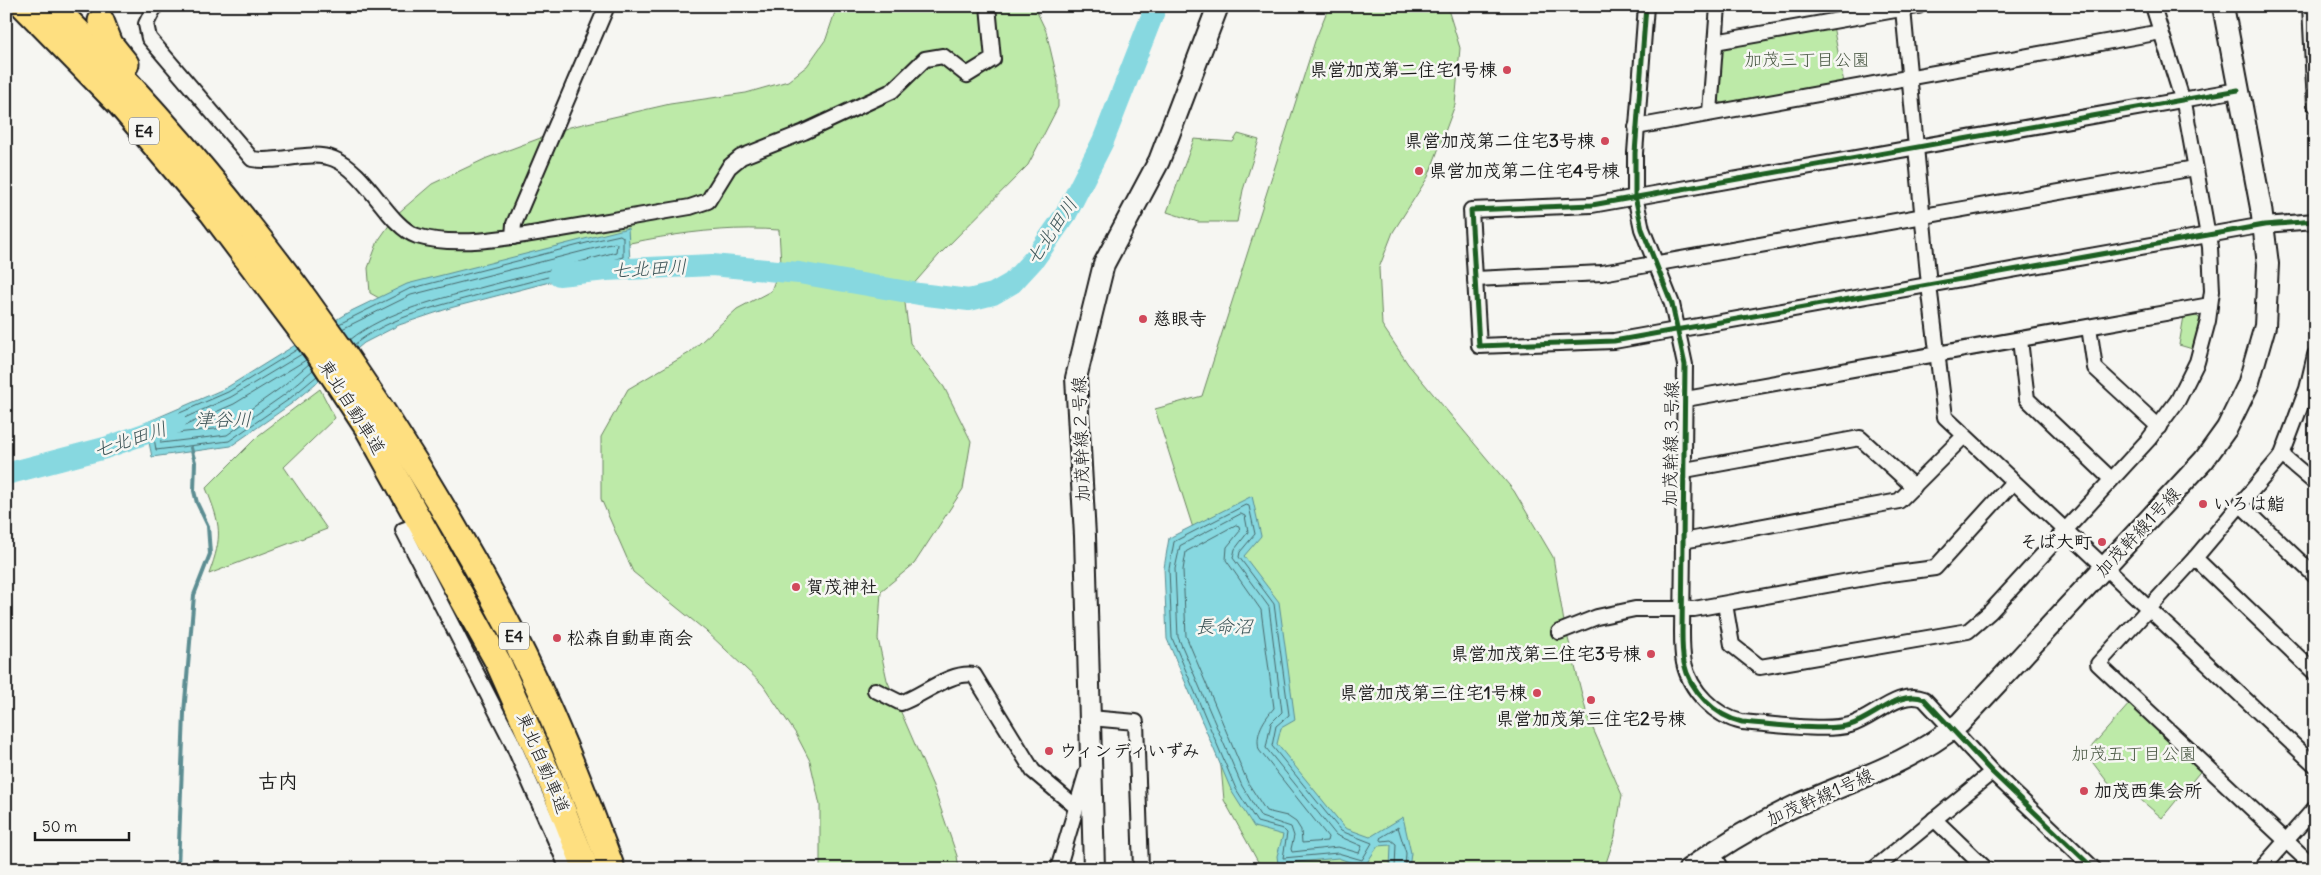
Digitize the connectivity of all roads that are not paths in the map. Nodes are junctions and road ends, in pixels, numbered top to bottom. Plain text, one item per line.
1 (24, 6) edge
2 (53, 6) edge
3 (156, 6) edge
4 (607, 6) edge
5 (988, 6) edge
6 (1218, 6) edge
7 (1646, 6) edge
8 (1718, 6) edge
9 (1918, 6) edge
10 (2153, 6) edge
11 (2223, 6) edge
12 (1903, 9) junction
13 (2312, 15) edge
14 (101, 21) dead end
15 (2161, 32) junction
16 (1715, 42) junction
17 (1908, 78) junction
18 (2314, 87) edge
19 (2238, 90) junction
20 (2182, 100) junction
21 (2315, 105) edge
22 (1710, 112) junction
23 (1636, 127) junction
24 (1916, 147) junction
25 (2195, 168) junction
26 (1635, 196) junction
27 (229, 202) junction
28 (1922, 216) junction
29 (2315, 221) edge
30 (2264, 225) junction
31 (2208, 235) junction
32 (513, 237) junction
33 (264, 262) junction
34 (1656, 262) junction
35 (1475, 278) junction
36 (1929, 285) junction
37 (2210, 305) junction
38 (2089, 327) junction
39 (1678, 329) junction
40 (2020, 340) junction
41 (1936, 354) junction
42 (2315, 355) edge
43 (1686, 399) junction
44 (377, 423) junction
45 (2159, 427) junction
46 (1963, 437) junction
47 (2282, 455) junction
48 (1685, 470) junction
49 (2111, 479) junction
50 (2013, 482) junction
51 (2315, 483) edge
52 (1914, 487) junction
53 (2241, 505) junction
54 (417, 525) dead end
55 (2066, 530) junction
56 (1683, 541) junction
57 (2195, 558) junction
58 (2105, 568) junction
59 (2315, 576) edge
60 (1725, 604) junction
61 (2147, 608) junction
62 (1682, 610) junction
63 (1559, 632) dead end
64 (2315, 673) edge
65 (875, 690) dead end
66 (1090, 718) junction
67 (1951, 730) junction
68 (1091, 756) junction
69 (2315, 765) edge
70 (1992, 772) junction
71 (1076, 807) junction
72 (2315, 808) edge
73 (1934, 819) junction
74 (2286, 841) junction
75 (1717, 860) edge
76 (2315, 868) edge
77 (568, 869) edge
78 (586, 869) edge
79 (612, 869) edge
80 (1058, 869) edge
81 (1094, 869) edge
82 (1142, 869) edge
83 (1689, 869) edge
84 (1874, 869) edge
85 (1986, 869) edge
86 (2094, 869) edge
87 (2261, 869) edge

1 - 33 highway, 東北自動車道 / E4
2 - 27 highway, 東北自動車道 / E4
3 - 32 street
4 - 32 street
5 - 32 street
6 - 66 street, 加茂幹線２号線
7 - 23 street, 加茂幹線３号線
8 - 16 street
9 - 12 street
10 - 15 street
11 - 19 street, 加茂幹線1号線
12 - 16 street
12 - 17 street
13 - 18 street
14 - 27 highway
15 - 17 street
15 - 20 street
16 - 22 street
17 - 22 street
17 - 24 street
18 - 21 street
19 - 20 street
19 - 30 street, 加茂幹線1号線
20 - 24 street
20 - 25 street
22 - 23 street
23 - 26 street, 加茂幹線３号線
24 - 26 street
24 - 28 street
25 - 28 street
25 - 31 street
26 - 34 street, 加茂幹線３号線
26 - 35 street
27 - 33 highway, 東北自動車道 / E4
28 - 34 street
28 - 36 street
29 - 30 street
30 - 31 street
30 - 58 street, 加茂幹線1号線
31 - 36 street
31 - 37 street
33 - 44 highway, 東北自動車道 / E4
34 - 35 street
34 - 39 street, 加茂幹線３号線
35 - 39 street
36 - 39 street
36 - 41 street
37 - 38 street
37 - 45 street
38 - 40 street
38 - 45 street
39 - 43 street, 加茂幹線３号線
40 - 41 street
40 - 49 street
41 - 43 street
41 - 46 street
42 - 47 street
43 - 48 street, 加茂幹線３号線
44 - 78 highway, 東北自動車道 / E4
44 - 79 highway, 東北自動車道 / E4
45 - 49 street
46 - 50 street
46 - 52 street
47 - 51 street
47 - 53 street
48 - 52 street
48 - 56 street, 加茂幹線３号線
49 - 55 street
50 - 55 street
50 - 60 street
52 - 56 street
53 - 57 street
53 - 59 street
54 - 77 street
55 - 58 street
55 - 60 street
56 - 62 street, 加茂幹線３号線
57 - 61 street
57 - 64 street
58 - 61 street
58 - 67 street, 加茂幹線1号線
60 - 62 street
61 - 69 street
61 - 74 street
62 - 63 street
62 - 67 street, 加茂幹線３号線
65 - 71 street
66 - 68 street, 加茂幹線２号線
66 - 82 street
67 - 70 street
67 - 75 street, 加茂幹線1号線
68 - 71 street
68 - 81 street, 加茂幹線２号線
70 - 73 street
70 - 86 street
71 - 80 street
72 - 74 street
73 - 84 street
73 - 85 street
74 - 76 street
74 - 87 street
75 - 83 street, 加茂幹線1号線

